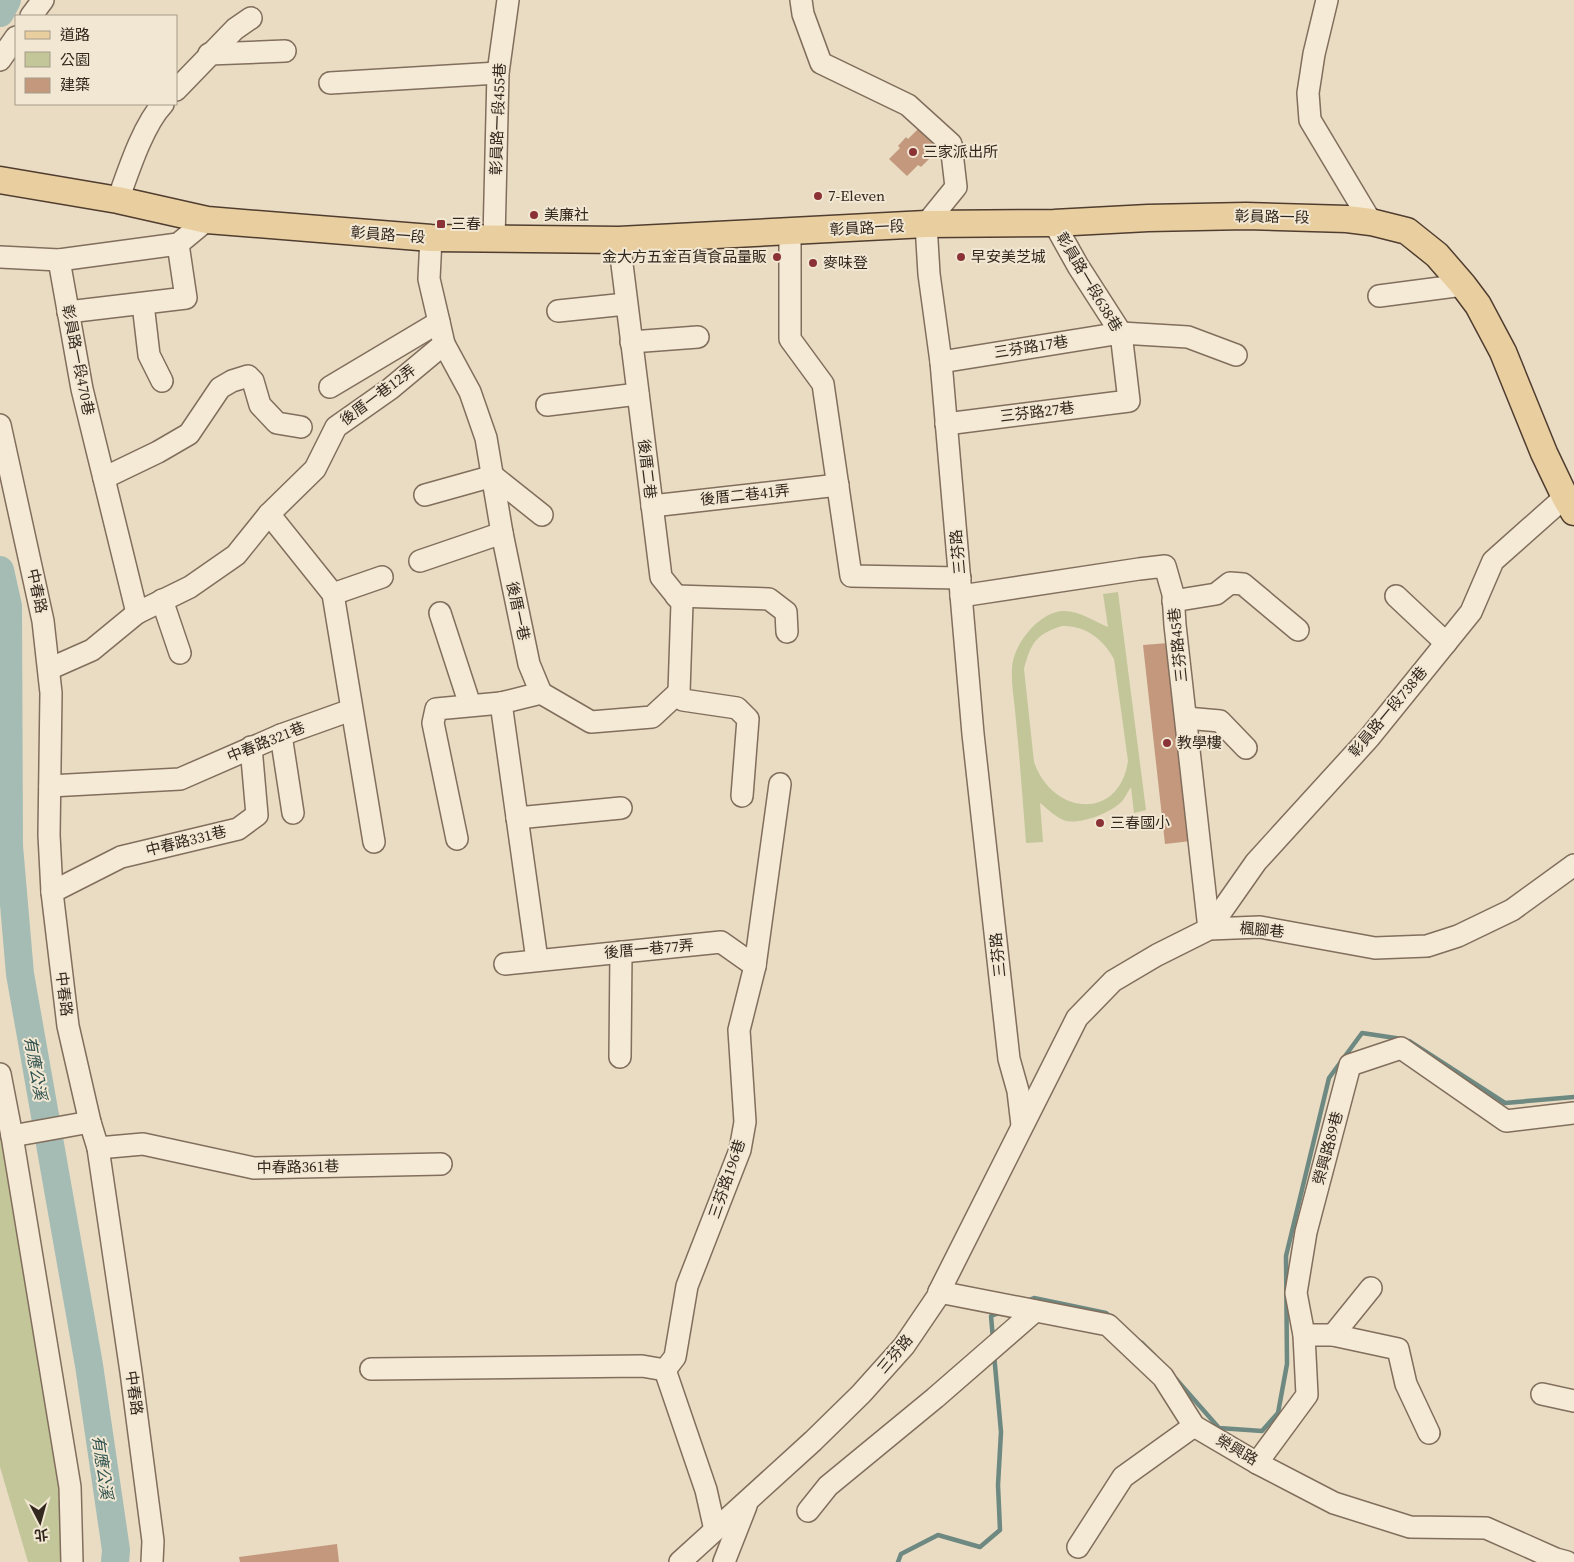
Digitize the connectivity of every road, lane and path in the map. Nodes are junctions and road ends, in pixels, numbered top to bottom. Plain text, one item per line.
1 (43, 0) edge
2 (508, 0) edge
3 (801, 0) edge
4 (1327, 0) edge
5 (32, 15) edge
6 (251, 18) dead end
7 (15, 39) edge
8 (285, 51) dead end
9 (210, 54) junction
10 (0, 60) edge
11 (498, 73) junction
12 (330, 83) dead end
13 (178, 88) edge
14 (162, 105) edge
15 (0, 180) edge
16 (118, 200) junction
17 (207, 220) junction
18 (1371, 222) junction
19 (1054, 223) junction
20 (926, 224) junction
21 (790, 232) junction
22 (430, 238) junction
23 (494, 239) junction
24 (619, 240) junction
25 (178, 244) junction
26 (0, 257) edge
27 (59, 260) junction
28 (1464, 285) junction
29 (1379, 296) dead end
30 (144, 304) junction
31 (626, 304) junction
32 (558, 311) dead end
33 (68, 312) junction
34 (439, 322) junction
35 (1121, 333) junction
36 (698, 338) dead end
37 (631, 342) junction
38 (444, 344) junction
39 (1236, 355) dead end
40 (941, 362) junction
41 (162, 381) dead end
42 (330, 387) dead end
43 (638, 394) junction
44 (1129, 401) joint
45 (547, 404) dead end
46 (0, 424) edge
47 (946, 424) junction
48 (301, 426) dead end
49 (493, 476) junction
50 (104, 478) junction
51 (838, 484) junction
52 (425, 495) dead end
53 (1569, 504) edge
54 (652, 506) junction
55 (269, 514) junction
56 (542, 515) dead end
57 (502, 534) junction
58 (420, 562) dead end
59 (382, 577) dead end
60 (961, 587) junction
61 (333, 594) junction
62 (676, 596) junction
63 (1396, 596) dead end
64 (162, 600) junction
65 (1173, 601) junction
66 (137, 613) junction
67 (440, 613) dead end
68 (1298, 630) dead end
69 (787, 632) dead end
70 (1446, 643) junction
71 (180, 653) dead end
72 (49, 669) junction
73 (678, 692) junction
74 (541, 693) junction
75 (501, 703) junction
76 (470, 705) junction
77 (351, 710) junction
78 (1186, 718) junction
79 (281, 735) junction
80 (251, 747) junction
81 (1246, 748) dead end
82 (780, 784) dead end
83 (50, 786) junction
84 (742, 796) dead end
85 (621, 808) dead end
86 (293, 813) dead end
87 (517, 818) junction
88 (457, 839) dead end
89 (374, 842) dead end
90 (1574, 865) edge
91 (52, 892) junction
92 (1209, 929) junction
93 (621, 952) junction
94 (537, 960) junction
95 (504, 964) dead end
96 (755, 966) junction
97 (620, 1057) dead end
98 (0, 1074) edge
99 (1574, 1113) edge
100 (90, 1122) junction
101 (1022, 1125) junction
102 (12, 1136) junction
103 (98, 1148) junction
104 (441, 1164) dead end
105 (1371, 1288) dead end
106 (939, 1292) junction
107 (1036, 1311) junction
108 (1304, 1335) junction
109 (1333, 1335) junction
110 (371, 1369) dead end
111 (665, 1370) junction
112 (1542, 1394) dead end
113 (1574, 1401) edge
114 (1194, 1426) junction
115 (1429, 1433) dead end
116 (1257, 1463) junction
117 (748, 1501) junction
118 (808, 1511) dead end
119 (715, 1530) junction
120 (1078, 1547) dead end
121 (72, 1562) edge
122 (152, 1562) edge
123 (680, 1562) edge
124 (724, 1562) edge
125 (1567, 1562) edge

1 - 5 street
2 - 11 street, 彰員路一段455巷
3 - 20 street
4 - 18 street
6 - 9 street
7 - 10 street
8 - 9 street
9 - 13 street
11 - 12 street
11 - 23 street, 彰員路一段455巷
14 - 16 street
15 - 16 main road, 彰員路一段
16 - 17 main road, 彰員路一段
17 - 22 main road, 彰員路一段
17 - 25 street
18 - 19 main road, 彰員路一段
18 - 28 main road, 彰員路一段
19 - 20 main road, 彰員路一段
19 - 35 street, 彰員路一段638巷
20 - 21 main road, 彰員路一段
20 - 40 street, 三芬路
21 - 24 main road, 彰員路一段
21 - 51 street
22 - 23 main road, 彰員路一段
22 - 34 street, 後厝一巷
23 - 24 main road, 彰員路一段
24 - 31 street, 後厝二巷
25 - 27 street
25 - 30 street
26 - 27 street
27 - 33 street, 彰員路一段470巷
28 - 29 street
28 - 53 main road, 彰員路一段
30 - 33 street
30 - 41 street
31 - 32 street
31 - 37 street, 後厝二巷
33 - 50 street, 彰員路一段470巷
34 - 38 street, 後厝一巷
34 - 42 street
35 - 39 street, 三芬路17巷
35 - 40 street, 三芬路17巷
35 - 44 street, 彰員路一段638巷
36 - 37 street
37 - 43 street, 後厝二巷
38 - 49 street, 後厝一巷
38 - 55 street, 後厝一巷12弄
40 - 47 street, 三芬路
43 - 45 street
43 - 54 street, 後厝二巷
44 - 47 street, 三芬路27巷
46 - 72 street, 中春路
47 - 60 street, 三芬路
48 - 50 street
49 - 52 street
49 - 56 street
49 - 57 street, 後厝一巷
50 - 66 street, 彰員路一段470巷
51 - 54 street, 後厝二巷41弄
51 - 60 street
53 - 70 street, 彰員路一段738巷
54 - 62 street, 後厝二巷
55 - 61 street
55 - 64 street, 後厝一巷12弄
57 - 58 street
57 - 74 street, 後厝一巷
59 - 61 street
60 - 65 street, 三芬路45巷
60 - 101 street, 三芬路
61 - 77 street
62 - 69 street
62 - 73 street, 後厝二巷
63 - 70 street
64 - 66 street, 後厝一巷12弄
64 - 71 street
65 - 68 street
65 - 78 street, 三芬路45巷
66 - 72 street, 後厝一巷12弄
67 - 76 street
70 - 92 street, 彰員路一段738巷
72 - 83 street, 中春路
73 - 74 street
73 - 84 street
74 - 75 street
75 - 76 street
75 - 87 street
76 - 88 street
77 - 79 street, 中春路321巷
77 - 89 street
78 - 81 street
78 - 92 street, 三芬路45巷
79 - 80 street, 中春路321巷
79 - 86 street
80 - 83 street, 中春路321巷
80 - 91 street, 中春路331巷
82 - 96 street, 三芬路196巷
83 - 91 street, 中春路
85 - 87 street
87 - 94 street
90 - 92 street, 楓腳巷
91 - 100 street, 中春路
92 - 101 street, 楓腳巷
93 - 94 street, 後厝一巷77弄
93 - 96 street, 後厝一巷77弄
93 - 97 street
94 - 95 street, 後厝一巷77弄
96 - 111 street, 三芬路196巷
98 - 102 street
99 - 108 street, 榮興路89巷
100 - 102 street
100 - 103 street, 中春路
101 - 106 street, 三芬路
102 - 121 street
103 - 104 street, 中春路361巷
103 - 122 street, 中春路
105 - 109 street
106 - 107 street, 榮興路
106 - 117 street, 三芬路
107 - 114 street, 榮興路
107 - 118 street
108 - 109 street
108 - 116 street, 榮興路89巷
109 - 115 street
110 - 111 street
111 - 119 street
112 - 113 street
114 - 116 street, 榮興路
114 - 120 street
116 - 125 street, 榮興路
117 - 119 street, 三芬路
117 - 124 street
119 - 123 street, 三芬路

